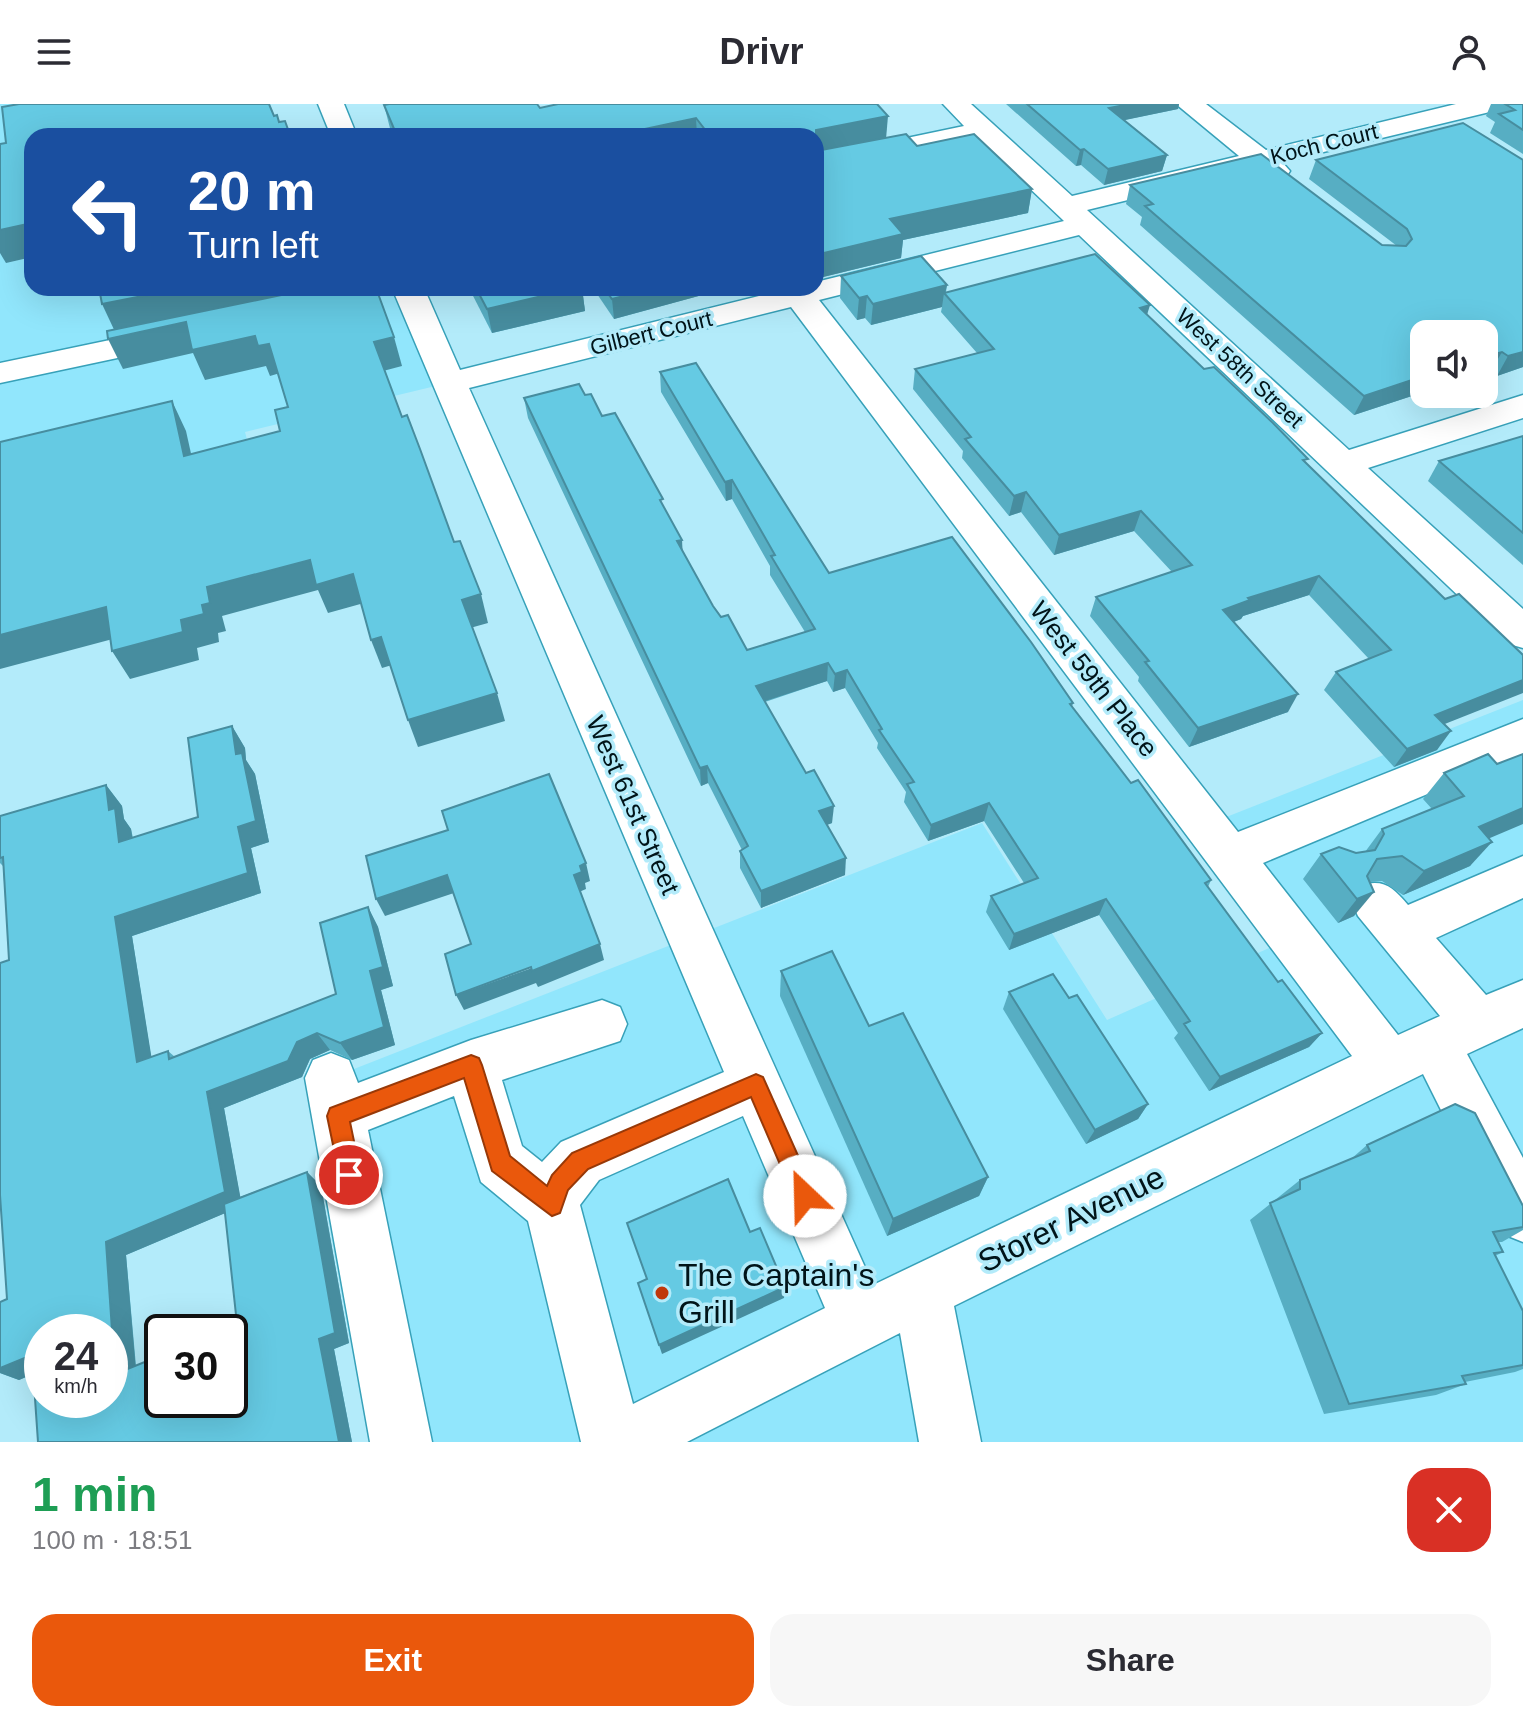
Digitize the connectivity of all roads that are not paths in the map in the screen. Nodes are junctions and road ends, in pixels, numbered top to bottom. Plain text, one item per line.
1 (956, 104) edge
2 (1189, 104) edge
3 (1489, 104) edge
4 (340, 106) edge
5 (1430, 110) edge
6 (343, 128) edge
7 (983, 130) junction
8 (1475, 139) edge
9 (1261, 159) junction
10 (824, 163) edge
11 (1298, 188) edge
12 (1076, 215) junction
13 (824, 289) edge
14 (401, 296) edge
15 (799, 296) joint
16 (201, 331) edge
17 (0, 373) edge
18 (448, 383) junction
19 (1523, 406) edge
20 (1342, 464) junction
21 (1523, 633) edge
22 (1523, 736) edge
23 (1311, 823) junction
24 (1230, 856) junction
25 (1339, 858) edge
26 (1523, 876) edge
27 (602, 1024) dead end
28 (1456, 1033) edge
29 (471, 1065) junction
30 (756, 1084) junction
31 (552, 1205) junction
32 (1523, 1214) edge
33 (922, 1293) junction
34 (860, 1322) junction
35 (401, 1442) edge
36 (612, 1442) edge
37 (623, 1442) edge
38 (950, 1442) edge

1 - 7 street, West 58th Street
2 - 9 street
3 - 5 street, Koch Court
4 - 6 street
5 - 8 street
5 - 9 street, Koch Court
7 - 10 street
7 - 12 street, West 58th Street
9 - 11 street
9 - 12 street, Koch Court
12 - 13 street, Gilbert Court
12 - 20 street, West 58th Street
14 - 18 street, West 61st Street
15 - 18 street, Gilbert Court
15 - 24 street, West 59th Place
16 - 17 street
18 - 30 street, West 61st Street
19 - 20 street
20 - 21 street, West 58th Street
22 - 23 street
23 - 24 street
23 - 25 street
24 - 28 street, West 59th Place
26 - 28 street
27 - 29 street
28 - 32 street
28 - 33 street, Storer Avenue
29 - 31 street
29 - 35 street
30 - 31 street
30 - 34 street, West 61st Street
31 - 36 street
33 - 34 street, Storer Avenue
33 - 38 street
34 - 37 street, Storer Avenue

